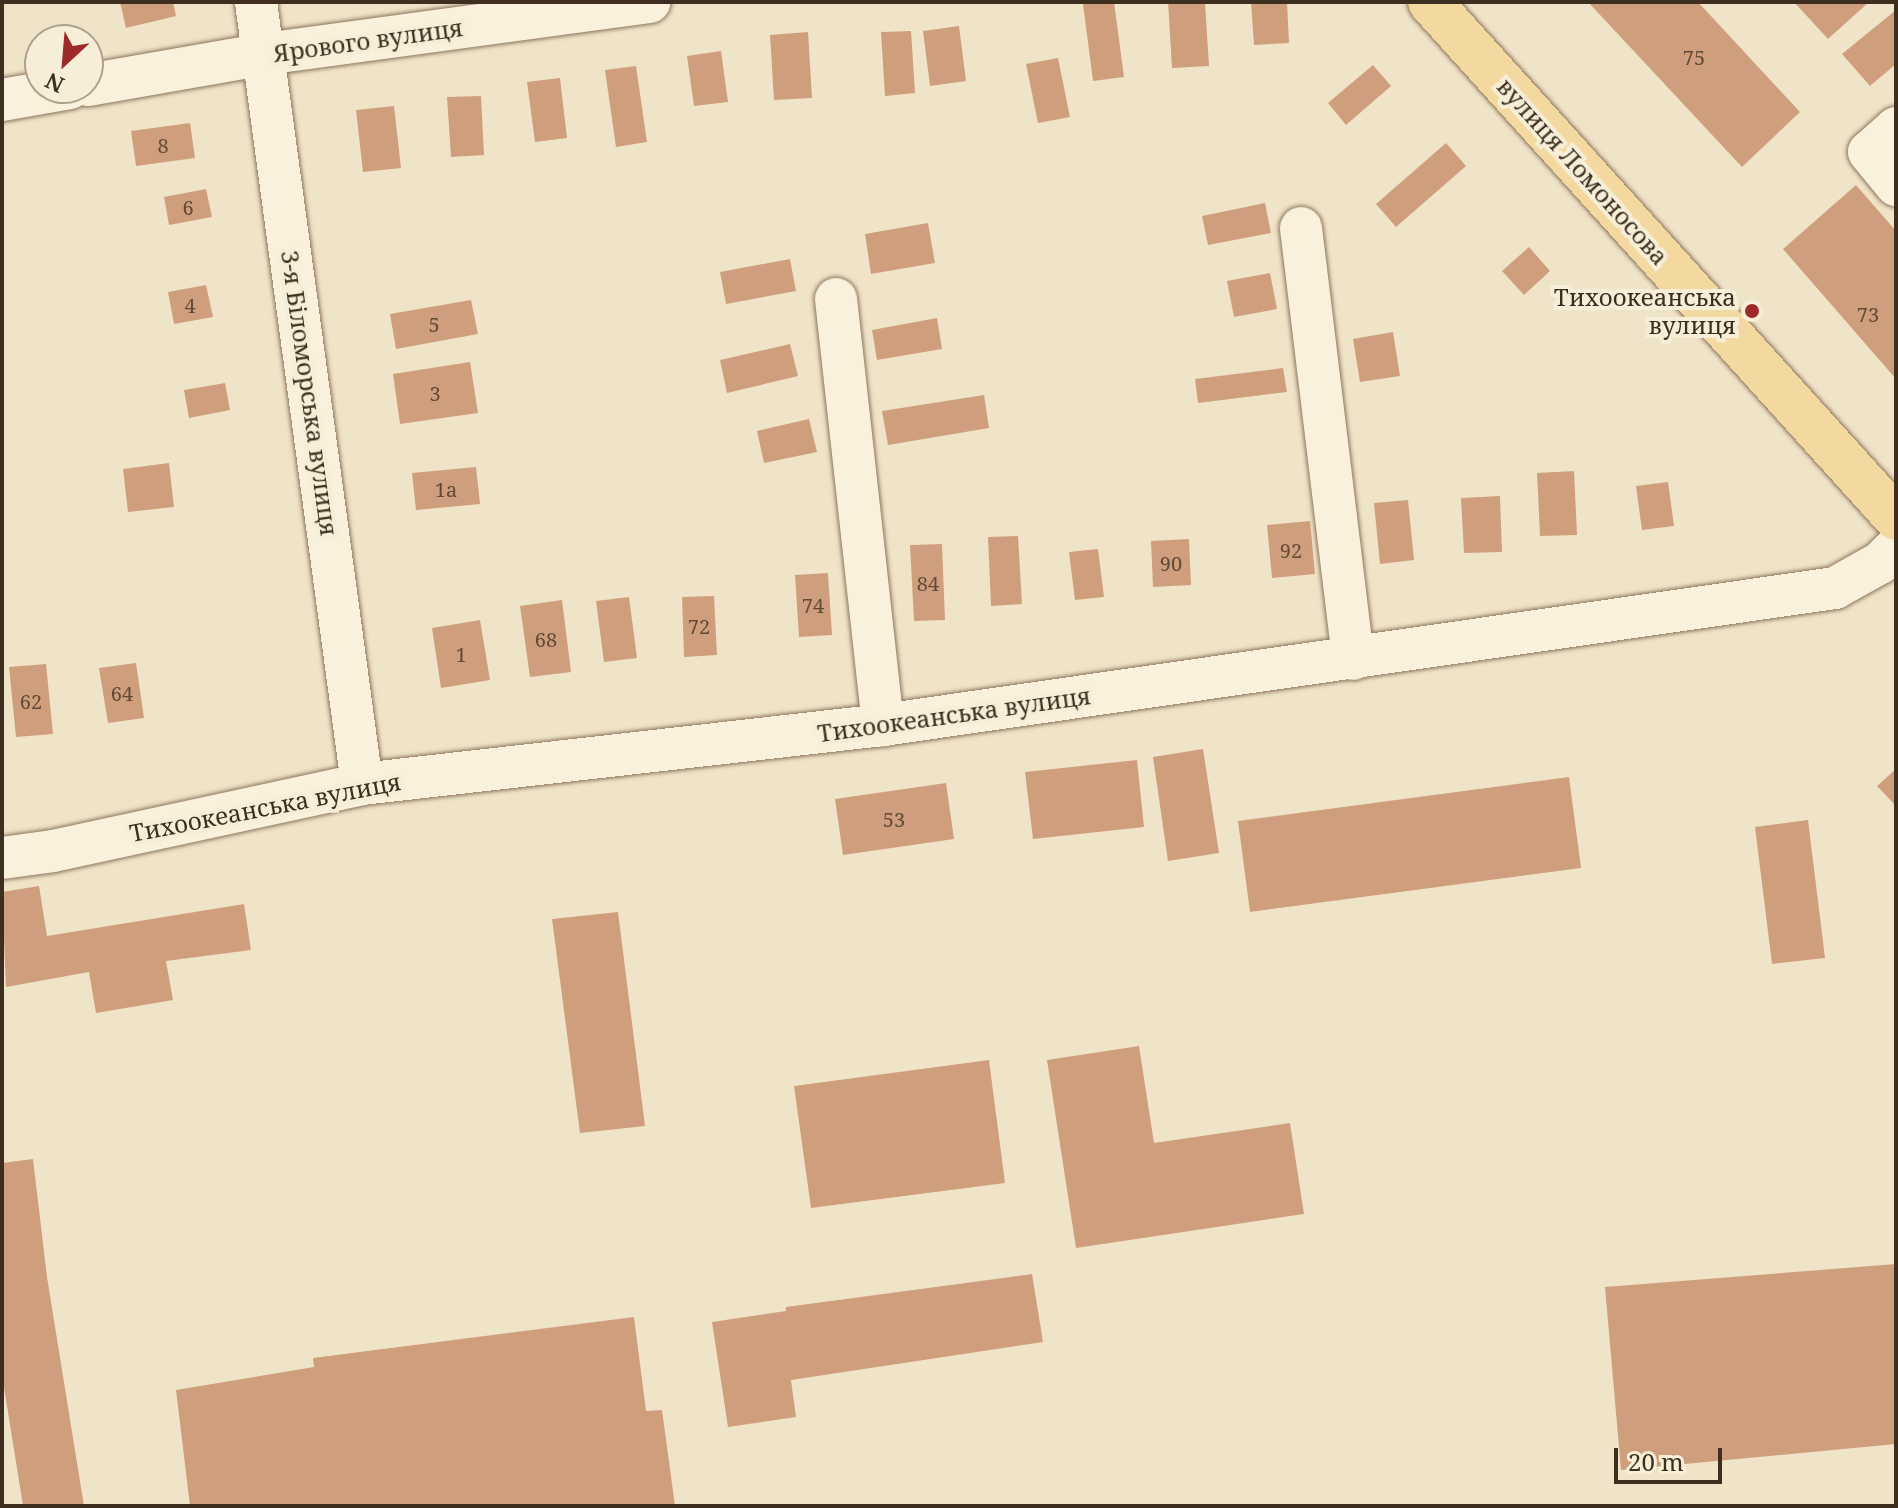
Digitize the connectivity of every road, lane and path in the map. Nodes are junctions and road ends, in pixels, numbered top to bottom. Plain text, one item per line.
1 (256, 2) edge
2 (650, 2) edge
3 (1430, 2) edge
4 (265, 54) junction
5 (104, 82) edge
6 (24, 96) edge
7 (2, 100) edge
8 (1896, 128) edge
9 (1896, 185) edge
10 (1301, 228) dead end
11 (836, 299) dead end
12 (1896, 518) edge
13 (1896, 547) edge
14 (1353, 659) junction
15 (883, 725) junction
16 (362, 784) junction
17 (2, 858) edge

1 - 4 street, 3-я Біломорська вулиця
2 - 4 street, Ярового вулиця
3 - 12 main road, вулиця Ломоносова
4 - 5 street, Ярового вулиця
4 - 16 street, 3-я Біломорська вулиця
6 - 7 street
8 - 9 street
10 - 14 street
11 - 15 street
13 - 14 street, Тихоокеанська вулиця
14 - 15 street, Тихоокеанська вулиця
15 - 16 street, Тихоокеанська вулиця
16 - 17 street, Тихоокеанська вулиця

